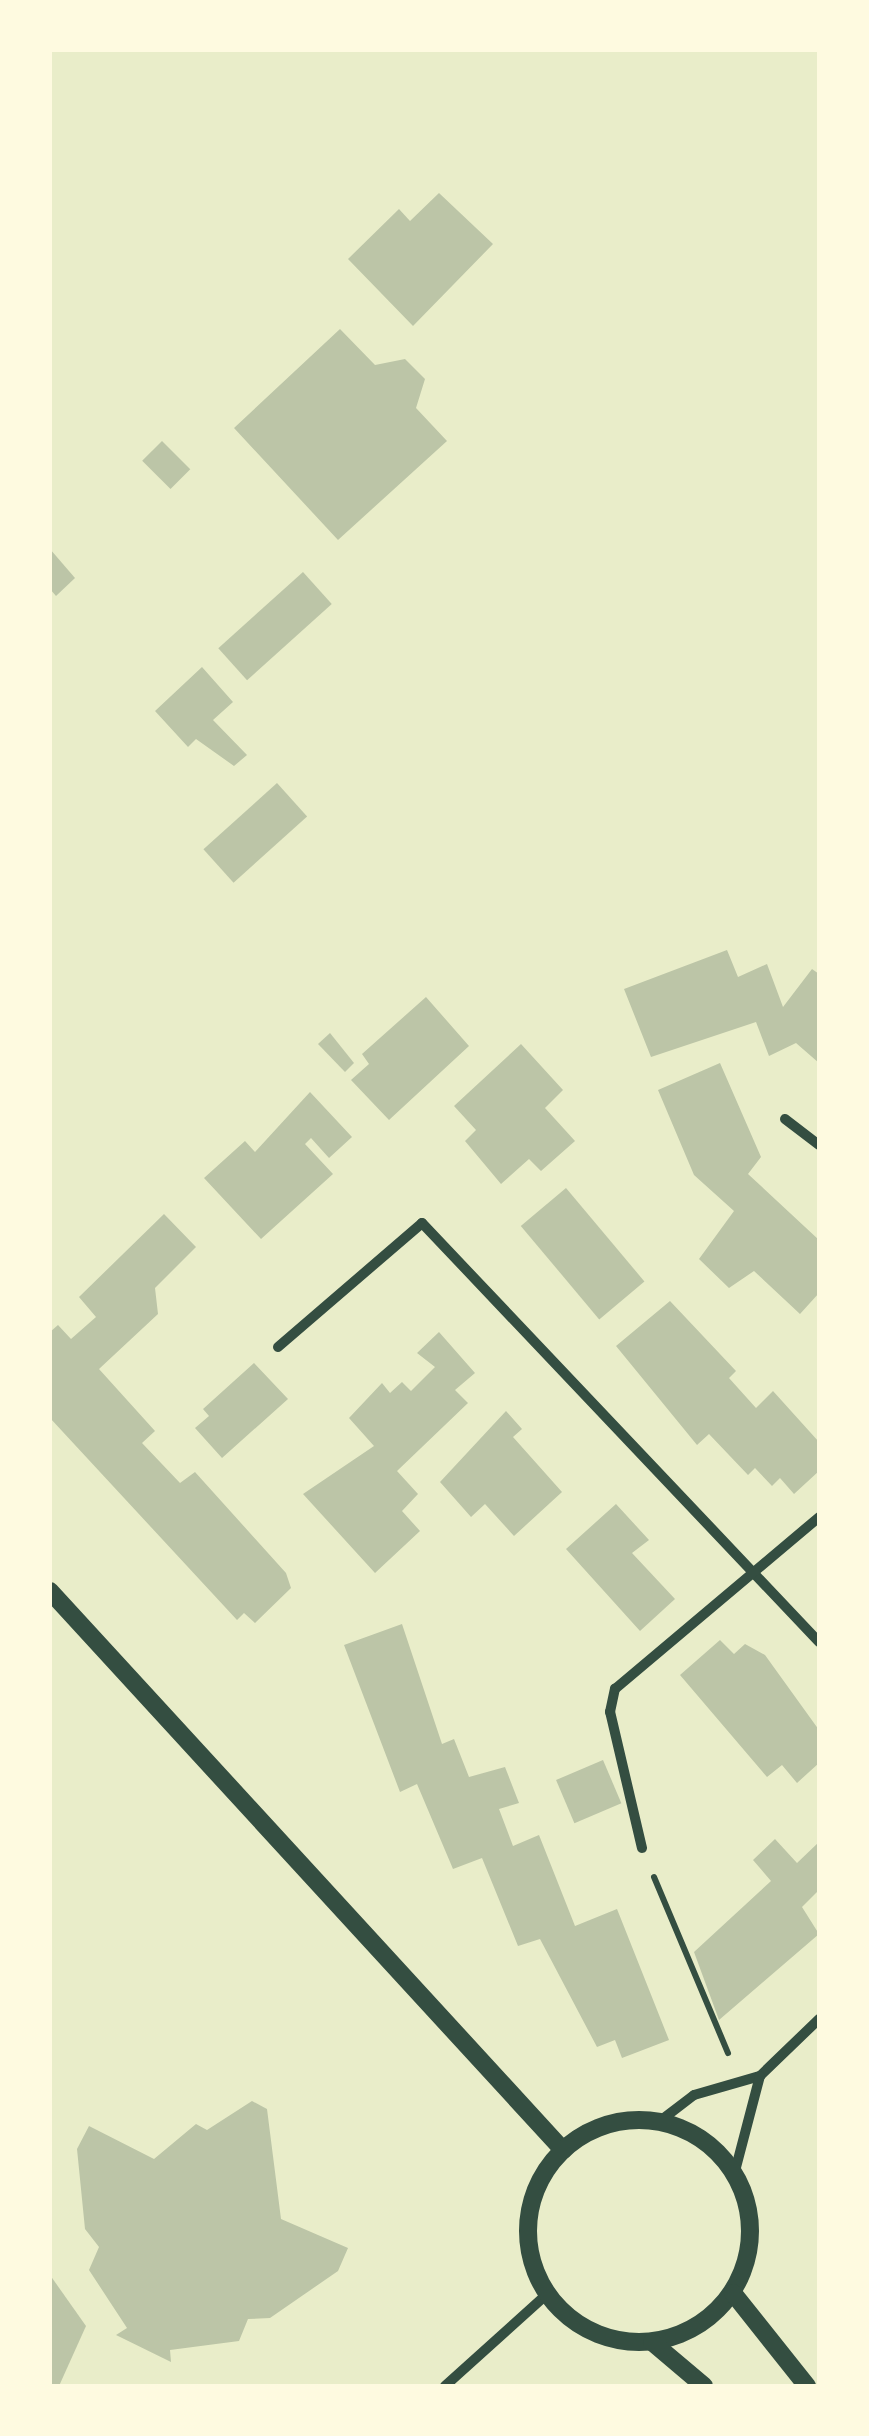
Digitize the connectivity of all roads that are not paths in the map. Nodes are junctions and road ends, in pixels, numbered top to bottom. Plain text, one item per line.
1 (785, 1119) dead end
2 (819, 1145) edge
3 (278, 1348) dead end
4 (819, 1516) edge
5 (750, 1572) junction
6 (50, 1591) edge
7 (819, 1642) edge
8 (642, 1848) road end
9 (819, 2019) edge
10 (760, 2076) junction
11 (660, 2122) junction
12 (563, 2150) junction
13 (734, 2174) junction
14 (733, 2293) junction
15 (547, 2294) junction
16 (652, 2342) junction
17 (445, 2386) edge
18 (704, 2386) edge
19 (807, 2386) edge

1 - 2 street
3 - 5 street
4 - 5 street
5 - 7 street
5 - 8 street
6 - 12 street
9 - 10 street
10 - 11 street
10 - 13 street
11 - 12 street
11 - 13 street
12 - 15 street
13 - 14 street
14 - 16 street
14 - 19 street
15 - 16 street
15 - 17 street
16 - 18 street

